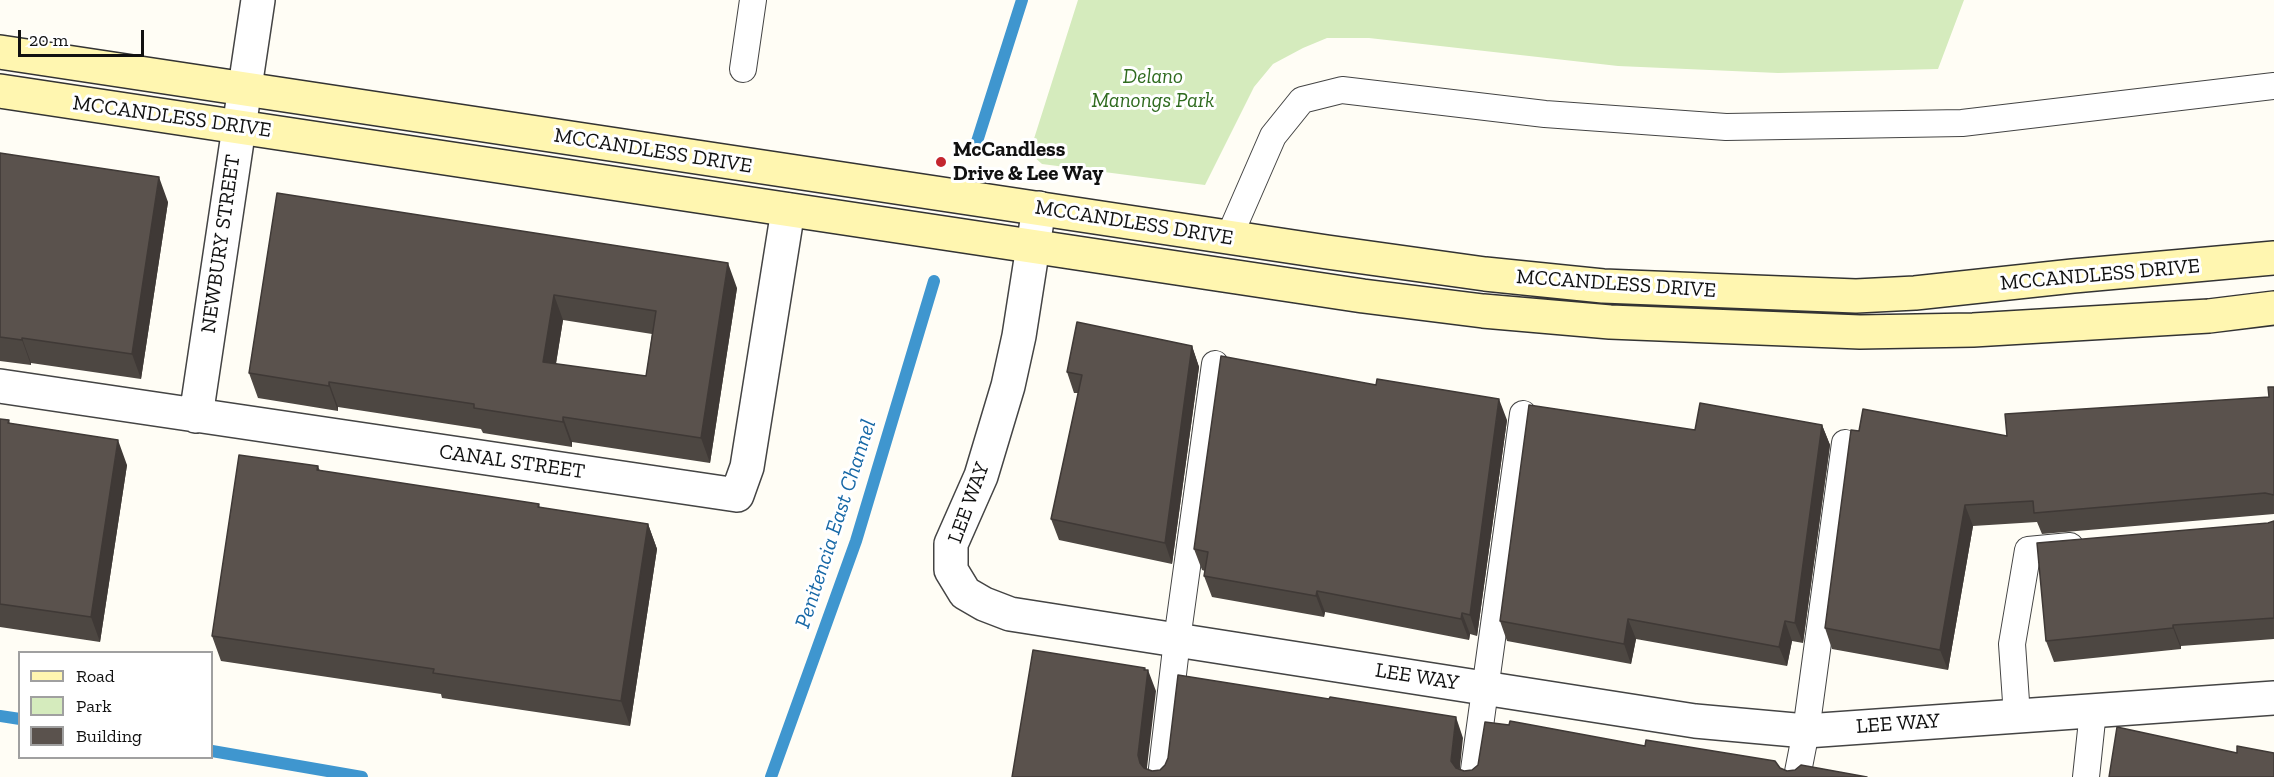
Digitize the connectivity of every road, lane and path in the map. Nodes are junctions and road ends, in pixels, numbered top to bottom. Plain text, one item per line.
1 (258, 0) edge
2 (753, 0) edge
3 (0, 52) edge
4 (743, 69) dead end
5 (2274, 86) edge
6 (245, 88) junction
7 (0, 91) edge
8 (239, 126) junction
9 (1039, 208) junction
10 (788, 210) junction
11 (1229, 237) junction
12 (1032, 246) junction
13 (2274, 258) edge
14 (2274, 309) edge
15 (1215, 364) dead end
16 (0, 386) edge
17 (1523, 414) dead end
18 (196, 417) junction
19 (1845, 443) dead end
20 (2098, 544) edge
21 (1177, 640) junction
22 (1486, 688) junction
23 (2274, 698) edge
24 (2093, 711) junction
25 (2017, 716) junction
26 (1806, 731) junction
27 (1161, 777) edge
28 (1473, 777) edge
29 (1797, 777) edge
30 (2086, 777) edge

1 - 6 street, NEWBURY STREET
2 - 4 lane
3 - 6 main road, MCCANDLESS DRIVE
5 - 11 lane
6 - 8 street, NEWBURY STREET
6 - 9 main road, MCCANDLESS DRIVE
7 - 8 main road, MCCANDLESS DRIVE
8 - 10 main road, MCCANDLESS DRIVE
8 - 18 street, NEWBURY STREET
9 - 11 main road, MCCANDLESS DRIVE
9 - 12 street, LEE WAY
10 - 12 main road, MCCANDLESS DRIVE
10 - 18 street, CANAL STREET
11 - 13 main road, MCCANDLESS DRIVE
12 - 14 main road, MCCANDLESS DRIVE
12 - 21 street, LEE WAY
15 - 21 lane
16 - 18 street, CANAL STREET
17 - 22 lane
19 - 26 lane
20 - 25 lane
21 - 22 street, LEE WAY
21 - 27 lane
22 - 26 street, LEE WAY
22 - 28 lane
23 - 24 street, LEE WAY
24 - 25 street, LEE WAY
24 - 30 lane
25 - 26 street, LEE WAY
26 - 29 lane

